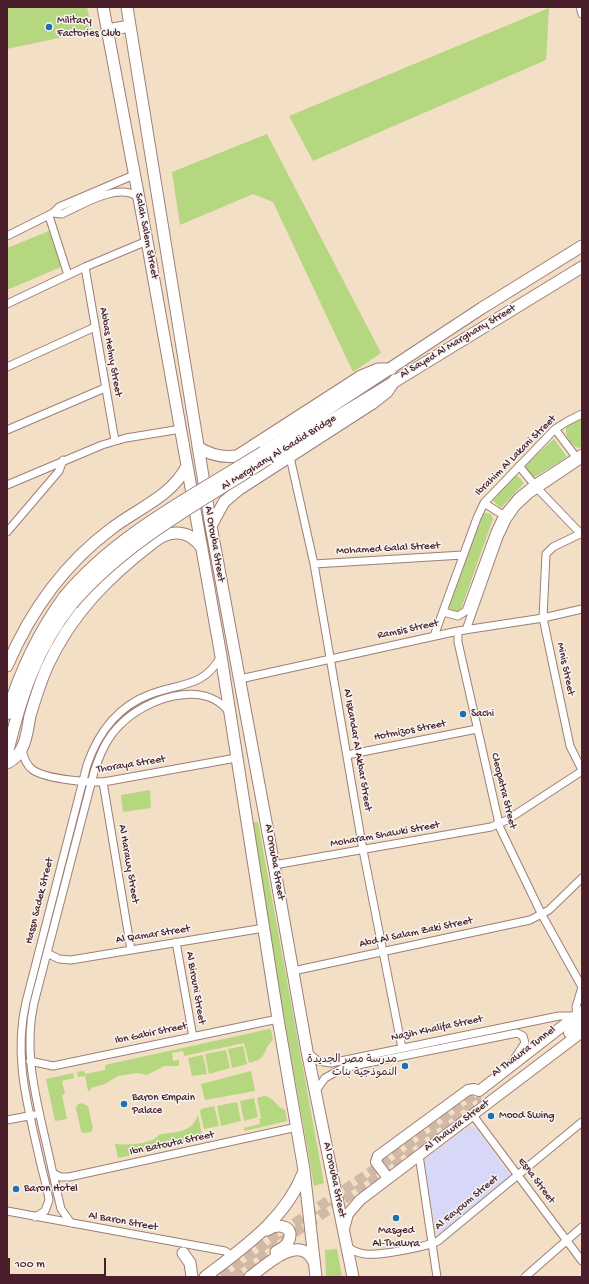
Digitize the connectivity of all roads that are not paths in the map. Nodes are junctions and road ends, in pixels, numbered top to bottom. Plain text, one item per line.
1 (103, 7) edge
2 (127, 7) edge
3 (580, 7) edge
4 (582, 14) edge
5 (130, 26) junction
6 (107, 30) junction
7 (134, 175) junction
8 (138, 197) junction
9 (51, 214) junction
10 (7, 236) edge
11 (147, 241) junction
12 (582, 246) edge
13 (85, 267) junction
14 (582, 267) edge
15 (68, 275) junction
16 (7, 304) edge
17 (95, 327) junction
18 (402, 362) junction
19 (7, 367) edge
20 (391, 369) junction
21 (408, 372) junction
22 (395, 380) junction
23 (105, 388) junction
24 (582, 414) edge
25 (181, 429) junction
26 (555, 429) junction
27 (7, 430) edge
28 (115, 441) junction
29 (198, 447) junction
30 (242, 452) junction
31 (290, 456) junction
32 (580, 456) edge
33 (63, 460) junction
34 (187, 466) junction
35 (519, 466) junction
36 (255, 479) junction
37 (7, 485) edge
38 (536, 486) junction
39 (484, 503) junction
40 (150, 504) junction
41 (503, 515) junction
42 (211, 526) junction
43 (7, 532) edge
44 (581, 533) edge
45 (165, 535) junction
46 (202, 549) junction
47 (463, 555) junction
48 (314, 564) junction
49 (582, 609) edge
50 (443, 612) junction
51 (543, 618) junction
52 (466, 630) junction
53 (458, 631) junction
54 (434, 636) junction
55 (221, 656) junction
56 (330, 658) junction
57 (8, 659) edge
58 (240, 679) junction
59 (7, 714) edge
60 (230, 714) junction
61 (477, 729) junction
62 (22, 748) junction
63 (7, 755) edge
64 (347, 755) junction
65 (236, 758) junction
66 (7, 763) edge
67 (582, 770) edge
68 (82, 782) junction
69 (91, 782) junction
70 (103, 782) junction
71 (499, 824) junction
72 (363, 850) junction
73 (274, 865) junction
74 (580, 883) edge
75 (542, 915) junction
76 (264, 928) junction
77 (176, 942) junction
78 (132, 950) junction
79 (383, 951) junction
80 (47, 953) junction
81 (293, 971) junction
82 (582, 987) edge
83 (579, 1017) edge
84 (278, 1019) junction
85 (582, 1032) edge
86 (193, 1037) junction
87 (434, 1041) junction
88 (402, 1048) junction
89 (436, 1049) junction
90 (307, 1051) junction
91 (30, 1061) junction
92 (510, 1067) junction
93 (315, 1092) junction
94 (480, 1095) junction
95 (39, 1114) junction
96 (472, 1114) junction
97 (30, 1116) junction
98 (7, 1120) edge
99 (582, 1122) edge
100 (297, 1127) junction
101 (419, 1155) junction
102 (304, 1170) junction
103 (53, 1173) junction
104 (518, 1175) junction
105 (388, 1178) junction
106 (7, 1212) edge
107 (35, 1217) junction
108 (71, 1223) junction
109 (582, 1227) edge
110 (344, 1229) junction
111 (262, 1232) junction
112 (566, 1240) junction
113 (432, 1244) junction
114 (348, 1247) junction
115 (183, 1253) dead end
116 (233, 1256) junction
117 (582, 1261) edge
118 (314, 1262) junction
119 (269, 1263) junction
120 (192, 1277) edge
121 (205, 1277) edge
122 (250, 1277) edge
123 (316, 1277) edge
124 (353, 1277) edge
125 (437, 1277) edge
126 (525, 1277) edge

1 - 6 main road, Salah Salem Street
2 - 5 main road, Salah Salem Street
3 - 4 street
5 - 6 main road
5 - 29 main road, Salah Salem Street
6 - 7 main road, Salah Salem Street
7 - 8 main road, Salah Salem Street
7 - 9 street
8 - 9 street
8 - 11 main road, Salah Salem Street
9 - 10 street
9 - 15 street
11 - 13 street
11 - 25 main road, Salah Salem Street
12 - 18 main road, Al Sayed Al Marghany Street
13 - 15 street
13 - 17 street, Abbas Helmy Street
14 - 21 main road, Al Sayed Al Marghany Street
15 - 16 street
17 - 19 street
17 - 23 street, Abbas Helmy Street
18 - 20 main road, Al Sayed Al Marghany Street
18 - 21 main road
20 - 30 main road, Al Sayed Al Marghany Street
20 - 59 main road, Al Merghany Al Gadid Bridge, bridge
21 - 22 main road, Al Sayed Al Marghany Street
22 - 31 main road, Al Sayed Al Marghany Street
22 - 63 main road, Al Merghany Al Gadid Bridge, bridge
23 - 27 street
23 - 28 street, Abbas Helmy Street
24 - 26 street, Ibrahim Al Lakani Street
25 - 28 street
25 - 34 main road, Salah Salem Street
26 - 32 street
26 - 35 street, Ibrahim Al Lakani Street
28 - 33 street
29 - 30 main road, Al Sayed Al Marghany Street
29 - 42 main road, Al Orouba Street
30 - 36 main road
31 - 36 main road, Al Sayed Al Marghany Street
31 - 48 street, Al Iskandar Al Akbar Street
32 - 38 street
33 - 37 street
33 - 43 street
34 - 40 main road
34 - 46 main road, Al Orouba Street
35 - 38 street
35 - 39 street, Ibrahim Al Lakani Street
36 - 42 main road, Al Sayed Al Marghany Street
38 - 41 street
38 - 44 street
38 - 52 street
39 - 41 street
39 - 47 street, Ibrahim Al Lakani Street
40 - 45 main road
40 - 57 main road
41 - 50 street
42 - 58 main road, Al Orouba Street
44 - 51 street, Minis Street
45 - 46 main road
45 - 62 main road
46 - 55 main road, Al Orouba Street
47 - 48 street, Mohamed Galal Street
47 - 50 street, Ibrahim Al Lakani Street
48 - 56 street, Al Iskandar Al Akbar Street
49 - 51 street, Ramsis Street
50 - 54 street, Ibrahim Al Lakani Street
51 - 52 street, Ramsis Street
51 - 67 street, Minis Street
52 - 53 street, Ramsis Street
53 - 54 street, Ramsis Street
53 - 61 street, Cleopatra Street
54 - 56 street, Ramsis Street
55 - 60 main road, Al Orouba Street
55 - 68 street, Hassn Sadek Street
56 - 58 street, Ramsis Street
56 - 64 street, Al Iskandar Al Akbar Street
58 - 73 main road, Al Orouba Street
60 - 65 main road, Al Orouba Street
60 - 69 street, Hassn Sadek Street
61 - 64 street, Hotmizos Street
61 - 71 street, Cleopatra Street
62 - 66 main road
62 - 68 street, Thoraya Street
64 - 72 street, Al Iskandar Al Akbar Street
65 - 70 street, Thoraya Street
65 - 76 main road, Al Orouba Street
67 - 71 street, Moharam Shawki Street
68 - 69 street, Thoraya Street
68 - 97 street, Hassn Sadek Street
69 - 70 street, Thoraya Street
69 - 80 street, Hassn Sadek Street
70 - 78 street, Al Harawy Street
71 - 72 street, Moharam Shawki Street
71 - 75 street, Cleopatra Street
72 - 73 street, Moharam Shawki Street
72 - 79 street, Al Iskandar Al Akbar Street
73 - 81 main road, Al Orouba Street
74 - 75 street
75 - 79 street, Abd Al Salam Zaki Street
75 - 82 street, Cleopatra Street
76 - 77 street, Al Qamar Street
76 - 84 main road, Al Orouba Street
77 - 78 street, Al Qamar Street
77 - 86 street, Al Birouni Street
78 - 80 street, Al Qamar Street
79 - 81 street, Abd Al Salam Zaki Street
79 - 88 street, Al Iskandar Al Akbar Street
80 - 91 street, Hassn Sadek Street
81 - 90 main road, Al Orouba Street
82 - 83 street, Cleopatra Street
83 - 87 street, Nazih Khalifa Street
83 - 92 main road, Al Thawra Street
83 - 94 main road, Al Thawra Tunnel
84 - 86 street, Ibn Gabir Street
84 - 100 main road, Al Orouba Street
85 - 96 main road, Al Thawra Street
86 - 91 street, Ibn Gabir Street
87 - 88 street, Nazih Khalifa Street
87 - 89 street
88 - 90 street, Nazih Khalifa Street
89 - 92 street, Nazih Khalifa Street
89 - 93 street, Nazih Khalifa Street
90 - 93 main road, Al Orouba Street
91 - 95 street, Hassn Sadek Street
92 - 94 main road, Al Thawra Street
93 - 110 main road, Al Orouba Street
94 - 105 main road
95 - 97 street
95 - 103 street, Hassn Sadek Street
96 - 101 main road, Al Thawra Street
96 - 104 street, Esna Street
97 - 98 street
97 - 107 street, Hassn Sadek Street
99 - 104 street, Al Fayoum Street
100 - 102 main road, Al Orouba Street
100 - 103 street, Ibn Batouta Street
101 - 105 main road, Al Thawra Street
101 - 113 street
102 - 111 main road
102 - 118 main road, Al Orouba Street
103 - 108 street, Hassn Sadek Street
104 - 112 street, Esna Street
104 - 113 street, Al Fayoum Street
105 - 110 main road, Al Thawra Street
106 - 107 street, Al Baron Street
107 - 108 street, Al Baron Street
108 - 116 street, Al Baron Street
109 - 112 street
110 - 114 main road, Al Orouba Street
111 - 116 main road
111 - 119 main road
112 - 117 street, Esna Street
112 - 126 street
113 - 114 street, Al Fayoum Street
113 - 125 street
114 - 124 main road, Al Orouba Street
115 - 120 main road
116 - 121 main road
118 - 119 main road
118 - 123 main road, Al Orouba Street
119 - 122 main road

